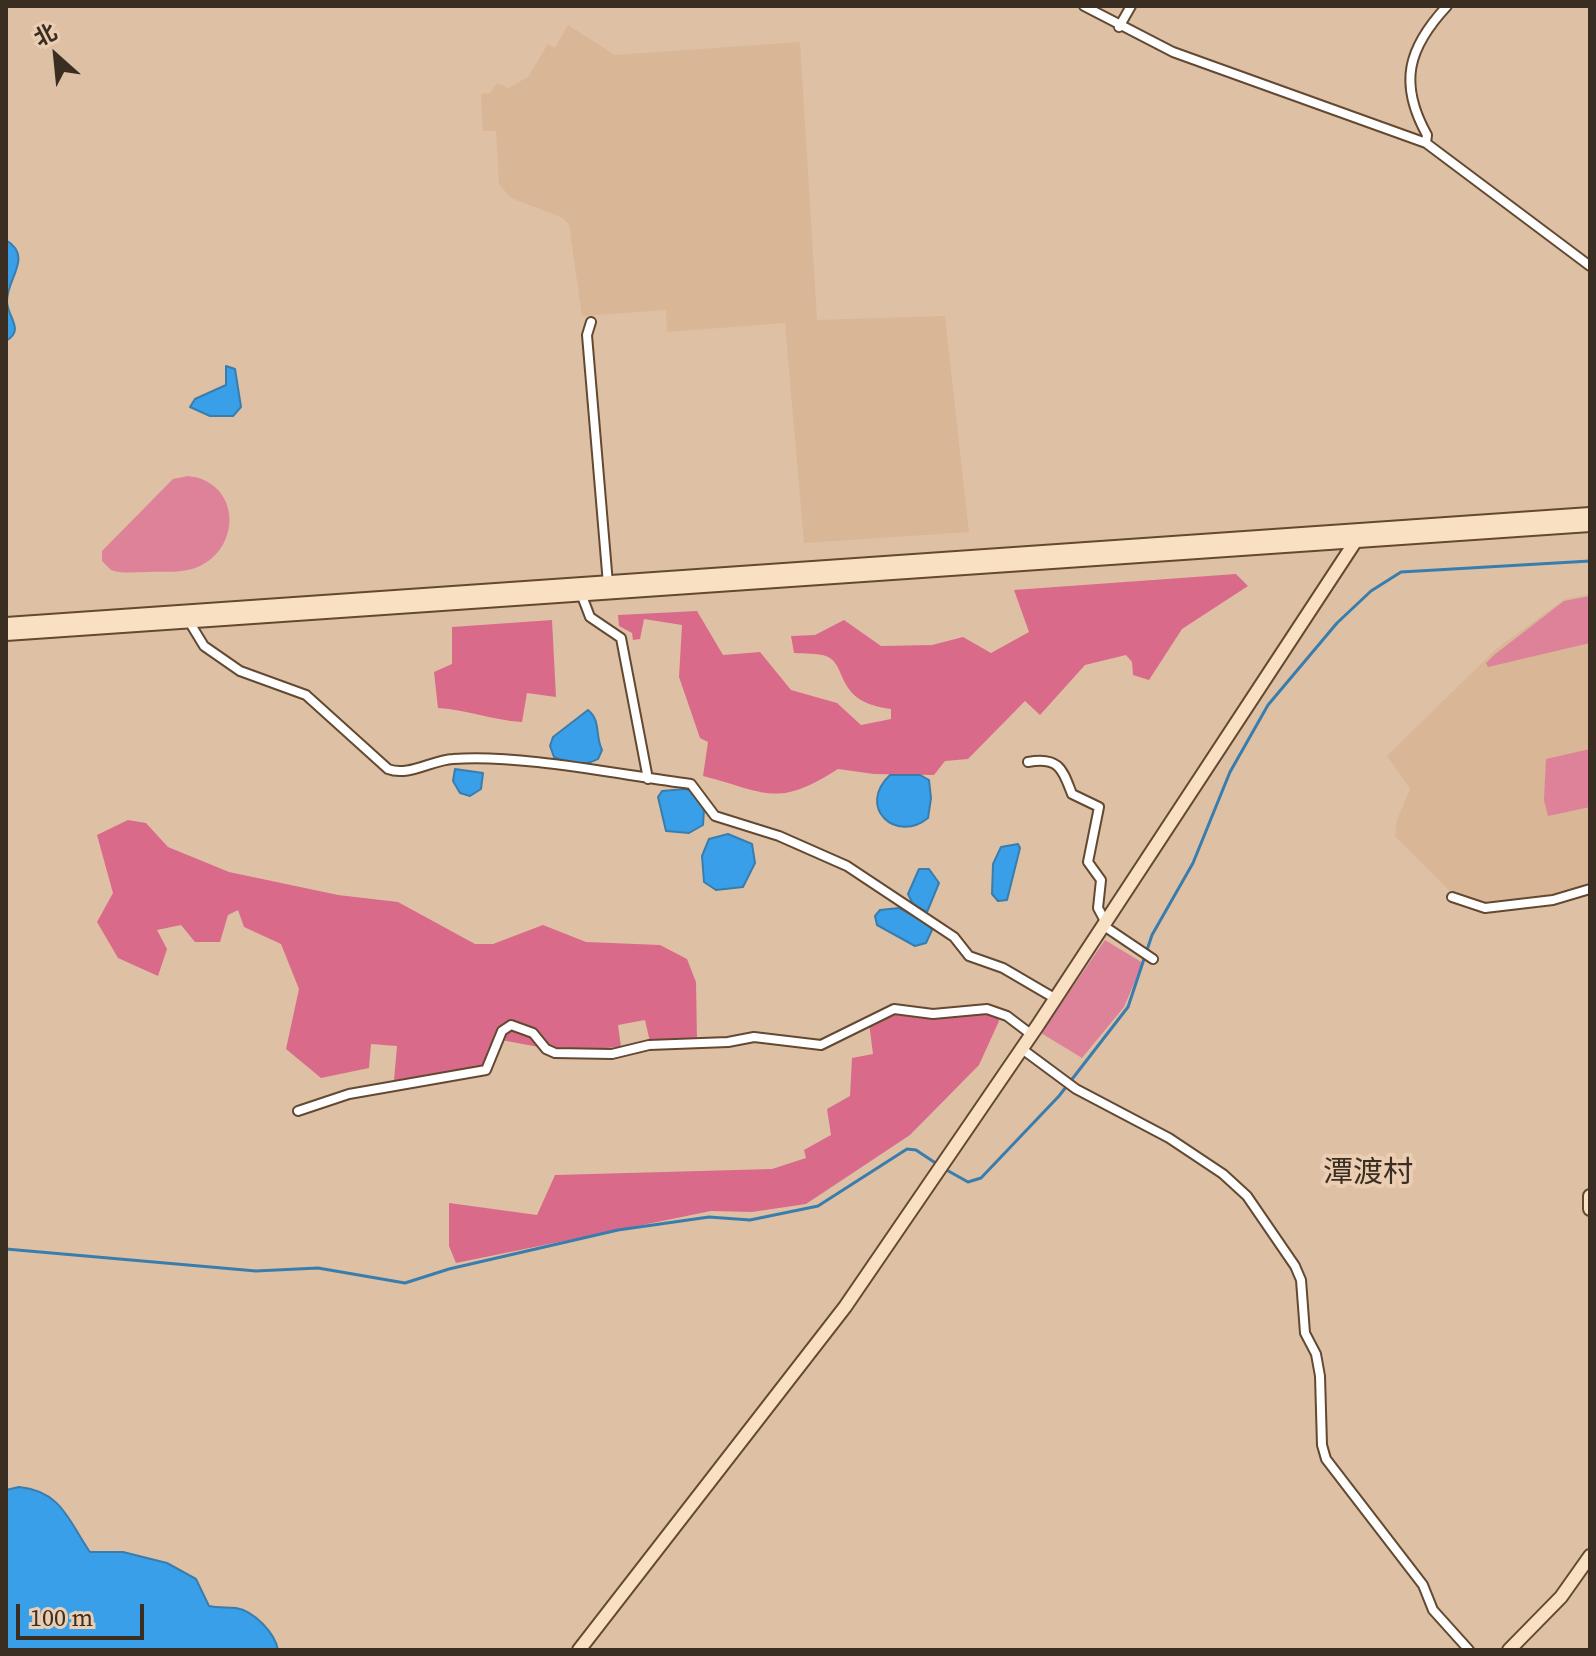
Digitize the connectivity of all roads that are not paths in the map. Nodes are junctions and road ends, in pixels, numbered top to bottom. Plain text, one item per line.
1 (1084, 6) edge
2 (1131, 6) edge
3 (1447, 6) edge
4 (1119, 27) junction
5 (1426, 143) junction
6 (1590, 266) edge
7 (591, 322) dead end
8 (1590, 514) edge
9 (1590, 525) edge
10 (1355, 542) junction
11 (608, 584) junction
12 (582, 596) junction
13 (190, 623) junction
14 (6, 624) edge
15 (6, 634) edge
16 (1028, 762) dead end
17 (648, 779) junction
18 (1590, 889) edge
19 (1452, 897) dead end
20 (1105, 925) junction
21 (1153, 959) dead end
22 (1056, 999) junction
23 (1032, 1035) junction
24 (1022, 1049) junction
25 (298, 1111) dead end
26 (1590, 1196) edge
27 (1590, 1209) edge
28 (1590, 1556) edge
29 (579, 1650) edge
30 (1469, 1650) edge
31 (1509, 1650) edge

1 - 4 street
2 - 4 street
3 - 5 street
4 - 5 street
5 - 6 street
7 - 11 street
8 - 11 main road
9 - 10 main road
10 - 12 main road
10 - 20 main road
11 - 14 main road
12 - 13 main road
12 - 17 street
13 - 15 main road
13 - 17 street
16 - 20 street
17 - 22 street
18 - 19 street
20 - 21 street
20 - 22 main road
22 - 23 main road
23 - 24 main road
23 - 25 street
24 - 29 main road
24 - 30 street
26 - 27 main road
28 - 31 main road

